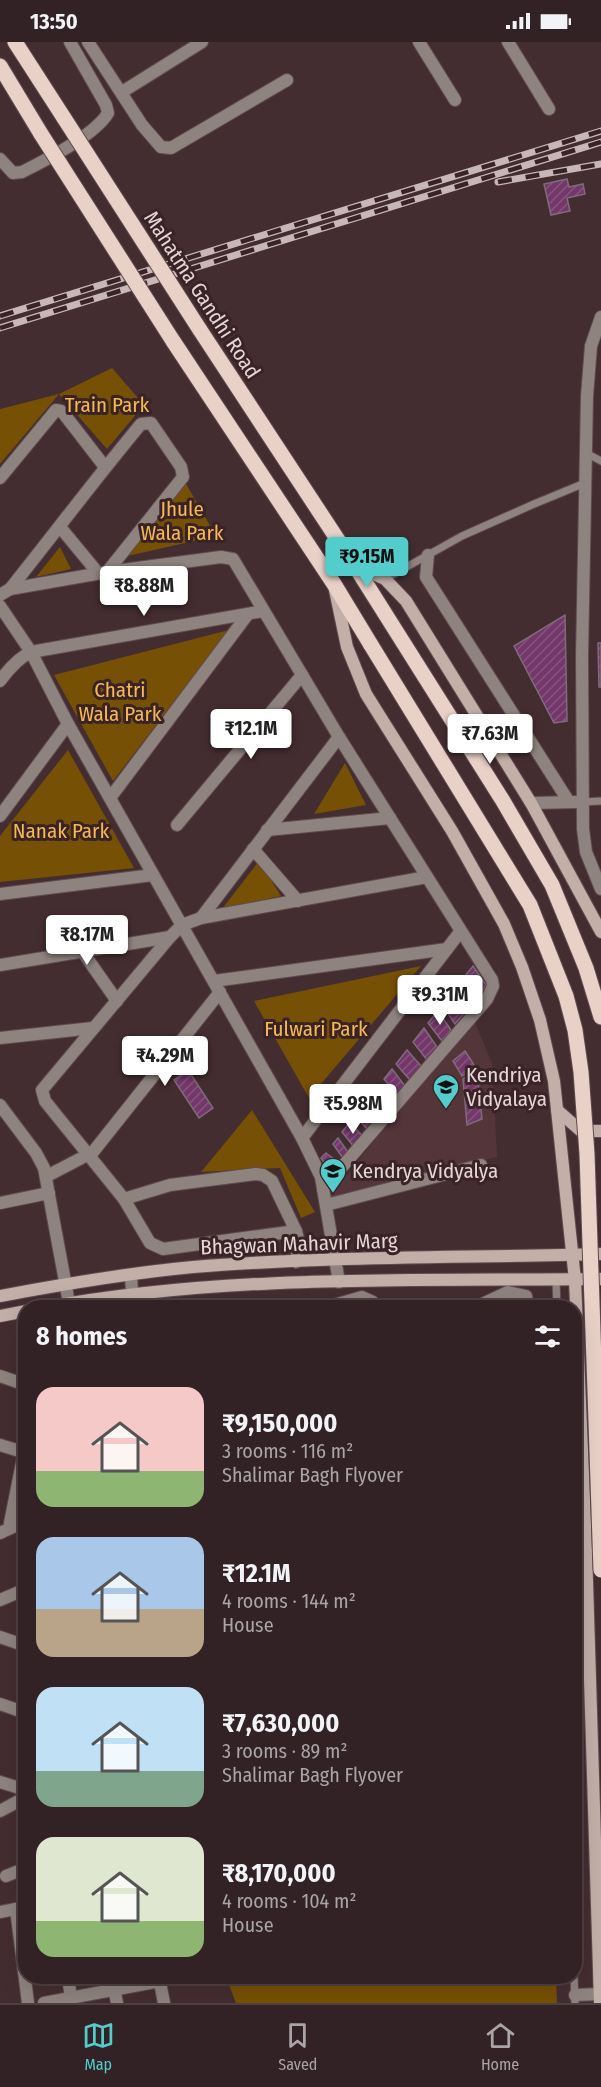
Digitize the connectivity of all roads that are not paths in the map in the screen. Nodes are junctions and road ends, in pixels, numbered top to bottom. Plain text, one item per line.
1 (15, 42) edge
2 (23, 42) edge
3 (70, 42) edge
4 (88, 42) edge
5 (202, 42) edge
6 (419, 42) edge
7 (508, 42) edge
8 (0, 66) edge
9 (33, 71) junction
10 (0, 76) edge
11 (287, 80) dead end
12 (122, 92) junction
13 (17, 93) junction
14 (455, 100) dead end
15 (549, 110) dead end
16 (0, 159) edge
17 (601, 317) edge
18 (585, 453) junction
19 (601, 461) edge
20 (105, 467) junction
21 (0, 478) edge
22 (585, 483) junction
23 (60, 526) junction
24 (428, 555) junction
25 (355, 566) junction
26 (103, 572) junction
27 (390, 583) junction
28 (334, 584) junction
29 (5, 592) edge
30 (0, 606) edge
31 (263, 610) junction
32 (248, 614) junction
33 (31, 652) junction
34 (302, 675) junction
35 (0, 681) edge
36 (68, 724) junction
37 (339, 737) junction
38 (110, 798) junction
39 (601, 801) edge
40 (569, 802) junction
41 (583, 802) junction
42 (531, 804) junction
43 (0, 816) edge
44 (390, 818) junction
45 (177, 825) dead end
46 (267, 830) junction
47 (253, 849) junction
48 (153, 875) junction
49 (427, 877) junction
50 (601, 889) edge
51 (0, 894) edge
52 (298, 901) junction
53 (201, 918) junction
54 (182, 925) junction
55 (460, 932) junction
56 (601, 932) edge
57 (170, 937) junction
58 (447, 949) junction
59 (82, 951) junction
60 (0, 965) edge
61 (217, 987) junction
62 (117, 1001) junction
63 (601, 1017) edge
64 (93, 1028) junction
65 (0, 1038) edge
66 (0, 1105) edge
67 (557, 1110) junction
68 (601, 1131) edge
69 (302, 1138) junction
70 (87, 1156) junction
71 (481, 1165) dead end
72 (47, 1176) junction
73 (323, 1189) junction
74 (49, 1193) junction
75 (2, 1199) edge
76 (124, 1199) junction
77 (326, 1205) junction
78 (296, 1231) junction
79 (601, 1254) edge
80 (573, 1255) junction
81 (336, 1260) junction
82 (296, 1262) junction
83 (130, 1276) junction
84 (601, 1279) edge
85 (556, 1280) junction
86 (575, 1280) junction
87 (339, 1282) junction
88 (65, 1284) junction
89 (132, 1295) junction
90 (0, 1296) edge
91 (68, 1300) edge
92 (93, 1300) edge
93 (132, 1300) edge
94 (491, 1300) edge
95 (527, 1300) edge
96 (557, 1300) edge
97 (576, 1300) edge
98 (18, 1313) edge
99 (0, 1316) edge
100 (0, 1376) edge
101 (18, 1382) edge
102 (0, 1445) edge
103 (18, 1451) edge
104 (582, 1458) edge
105 (18, 1493) edge
106 (13, 1522) edge
107 (0, 1533) edge
108 (601, 1570) edge
109 (18, 1592) edge
110 (0, 1600) edge
111 (0, 1637) edge
112 (18, 1643) edge
113 (0, 1704) edge
114 (18, 1710) edge
115 (0, 1782) edge
116 (18, 1788) edge
117 (18, 1801) edge
118 (0, 1811) edge
119 (18, 1871) edge
120 (6, 1876) dead end
121 (599, 1889) edge
122 (18, 1909) edge
123 (0, 1912) edge
124 (27, 1984) edge
125 (69, 1984) edge
126 (110, 1984) edge
127 (113, 1984) edge
128 (160, 1984) edge
129 (574, 1984) edge
130 (71, 1998) junction
131 (575, 1999) edge
132 (600, 1999) edge
133 (28, 2003) edge
134 (44, 2003) edge
135 (117, 2003) edge
136 (164, 2003) edge

1 - 9 main road
2 - 9 street, Mahatma Gandhi Road
3 - 16 street
4 - 12 street
5 - 12 street
6 - 14 street
7 - 15 street
8 - 13 main road
9 - 25 main road, Mahatma Gandhi Road, bridge
10 - 13 street
11 - 12 street
13 - 28 main road, bridge
17 - 18 street
18 - 19 lane
18 - 22 street
20 - 21 street
20 - 23 street
20 - 26 street
22 - 24 lane
22 - 41 street
23 - 26 street
23 - 29 street
24 - 27 lane
24 - 40 street
25 - 27 street
25 - 63 main road, Mahatma Gandhi Road
26 - 29 street
26 - 31 street
27 - 42 street
28 - 67 street
28 - 108 main road, bridge
30 - 33 street
31 - 32 street
31 - 34 street
32 - 33 street
32 - 38 street
33 - 35 street
33 - 36 street
34 - 37 street
34 - 45 street
36 - 38 street
36 - 43 street
37 - 44 street
37 - 46 street
38 - 48 street
39 - 41 lane
40 - 41 street
40 - 42 street
41 - 50 street
42 - 56 street
44 - 46 street
44 - 49 street
46 - 47 street
47 - 52 street
47 - 53 street
48 - 51 street
48 - 54 street
49 - 52 street
49 - 55 street
52 - 53 street
53 - 54 street
54 - 57 street
54 - 61 street
55 - 58 street
55 - 73 street
57 - 59 street
57 - 62 street
58 - 61 street
58 - 69 street
59 - 60 street
59 - 62 street
61 - 69 street
61 - 70 street
62 - 64 street
64 - 65 street
64 - 70 street
66 - 72 street
67 - 68 street
67 - 80 street
69 - 73 street
70 - 72 street
70 - 76 street
71 - 77 street
72 - 74 street
73 - 77 street
74 - 75 street
74 - 88 street
76 - 78 street
76 - 78 street
77 - 81 street
78 - 82 street
79 - 80 street, Bhagwan Mahavir Marg
80 - 81 street, Bhagwan Mahavir Marg
80 - 86 street
81 - 82 street, Bhagwan Mahavir Marg
81 - 87 street
82 - 83 street, Bhagwan Mahavir Marg
83 - 88 street, Bhagwan Mahavir Marg
83 - 89 street
84 - 86 street, Bhagwan Mahavir Marg
85 - 86 street, Bhagwan Mahavir Marg
85 - 87 street, Bhagwan Mahavir Marg
85 - 96 lane
86 - 97 street
87 - 89 street, Bhagwan Mahavir Marg
88 - 90 street, Bhagwan Mahavir Marg
88 - 91 street
89 - 92 street, Bhagwan Mahavir Marg
89 - 93 street
94 - 95 street
98 - 99 street
100 - 101 street
102 - 103 street
104 - 121 street
105 - 106 street
106 - 107 street
109 - 110 street
111 - 112 street
113 - 114 street
115 - 116 street
117 - 118 street
119 - 120 street
121 - 132 street
122 - 123 street
124 - 133 street
125 - 130 street
126 - 130 street
127 - 135 street
128 - 136 street
129 - 131 lane
130 - 134 street
131 - 132 street

